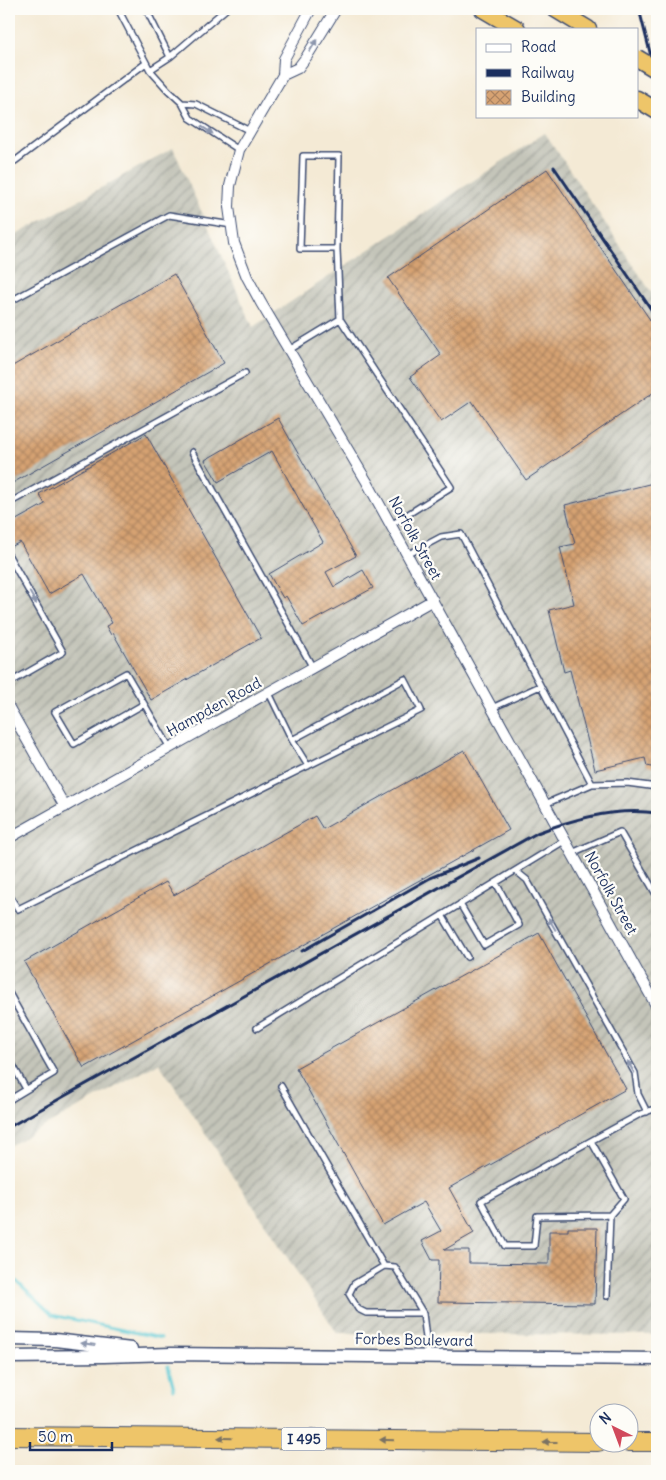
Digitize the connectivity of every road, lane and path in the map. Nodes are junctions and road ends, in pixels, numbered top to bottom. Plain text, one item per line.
1 (118, 9) edge
2 (146, 9) edge
3 (226, 9) edge
4 (311, 9) edge
5 (336, 9) edge
6 (483, 9) edge
7 (555, 9) edge
8 (515, 28) edge
9 (586, 28) edge
10 (170, 57) junction
11 (638, 59) edge
12 (146, 63) junction
13 (150, 70) junction
14 (657, 70) edge
15 (282, 75) junction
16 (182, 103) junction
17 (250, 131) junction
18 (239, 150) junction
19 (9, 159) edge
20 (232, 225) junction
21 (337, 249) junction
22 (9, 302) edge
23 (340, 319) junction
24 (288, 350) junction
25 (245, 373) dead end
26 (192, 452) dead end
27 (9, 503) edge
28 (391, 525) junction
29 (407, 555) junction
30 (9, 556) edge
31 (433, 600) junction
32 (313, 668) junction
33 (9, 684) edge
34 (540, 686) junction
35 (268, 693) junction
36 (144, 704) junction
37 (9, 708) edge
38 (492, 708) junction
39 (292, 740) junction
40 (170, 748) junction
41 (308, 766) junction
42 (592, 784) junction
43 (657, 787) edge
44 (544, 804) junction
45 (65, 807) junction
46 (9, 838) edge
47 (564, 841) junction
48 (572, 854) junction
49 (516, 871) junction
50 (496, 882) junction
51 (9, 895) edge
52 (657, 896) edge
53 (460, 904) junction
54 (442, 915) junction
55 (467, 957) dead end
56 (9, 993) edge
57 (657, 1007) edge
58 (257, 1028) dead end
59 (9, 1058) edge
60 (281, 1086) dead end
61 (26, 1089) junction
62 (9, 1100) edge
63 (657, 1108) edge
64 (648, 1112) junction
65 (591, 1141) junction
66 (610, 1215) junction
67 (384, 1266) junction
68 (607, 1296) dead end
69 (423, 1313) junction
70 (9, 1339) edge
71 (171, 1354) junction
72 (9, 1356) edge
73 (428, 1356) junction
74 (657, 1359) edge
75 (9, 1436) edge
76 (588, 1442) edge
77 (638, 1442) edge
78 (657, 1442) edge

1 - 12 lane
2 - 10 lane
3 - 10 lane
4 - 15 street, Norfolk Street
15 -> 5 street, Norfolk Street
6 - 8 highway
7 - 9 highway
10 - 13 lane
11 - 14 highway, bridge
12 - 13 lane
12 - 19 lane
13 - 16 lane
15 - 17 street, Norfolk Street
16 - 17 lane
16 -> 18 lane
17 - 18 street, Norfolk Street
18 - 20 street, Norfolk Street
20 - 22 lane
20 - 24 street, Norfolk Street
21 - 21 lane
21 - 23 lane
23 - 24 lane
23 - 28 lane
24 - 28 street, Norfolk Street
25 - 27 lane
26 - 32 lane
28 - 29 street, Norfolk Street
29 - 31 street, Norfolk Street
29 - 34 lane
30 -> 33 lane
31 - 32 street, Hampden Road
31 - 38 street, Norfolk Street
32 - 35 street, Hampden Road
34 - 38 lane
34 - 42 lane
35 - 39 lane
35 - 40 street, Hampden Road
36 - 36 lane
36 - 40 lane
37 - 45 street
38 - 44 street, Norfolk Street
39 - 41 lane
39 - 41 lane
40 - 45 street, Hampden Road
41 - 51 lane
42 - 43 lane
42 - 44 lane
44 - 47 street, Norfolk Street
45 - 46 street, Hampden Road
47 - 48 street, Norfolk Street
47 - 49 lane
48 - 52 lane
48 - 57 street, Norfolk Street
49 - 50 lane
64 -> 49 lane
50 - 53 lane
50 - 53 lane
53 - 54 lane
54 - 55 lane
54 - 58 lane
56 - 61 lane
59 - 61 lane
60 - 67 lane
61 - 62 lane
63 - 64 lane
64 - 65 lane
65 - 66 lane
65 - 66 lane
66 - 68 lane
67 - 69 lane
67 - 69 lane
69 - 73 lane
71 -> 70 street, Forbes Boulevard
71 - 72 street, Forbes Boulevard
71 - 73 street, Forbes Boulevard
73 - 74 street, Forbes Boulevard
76 -> 75 highway, I 495
77 - 78 highway

